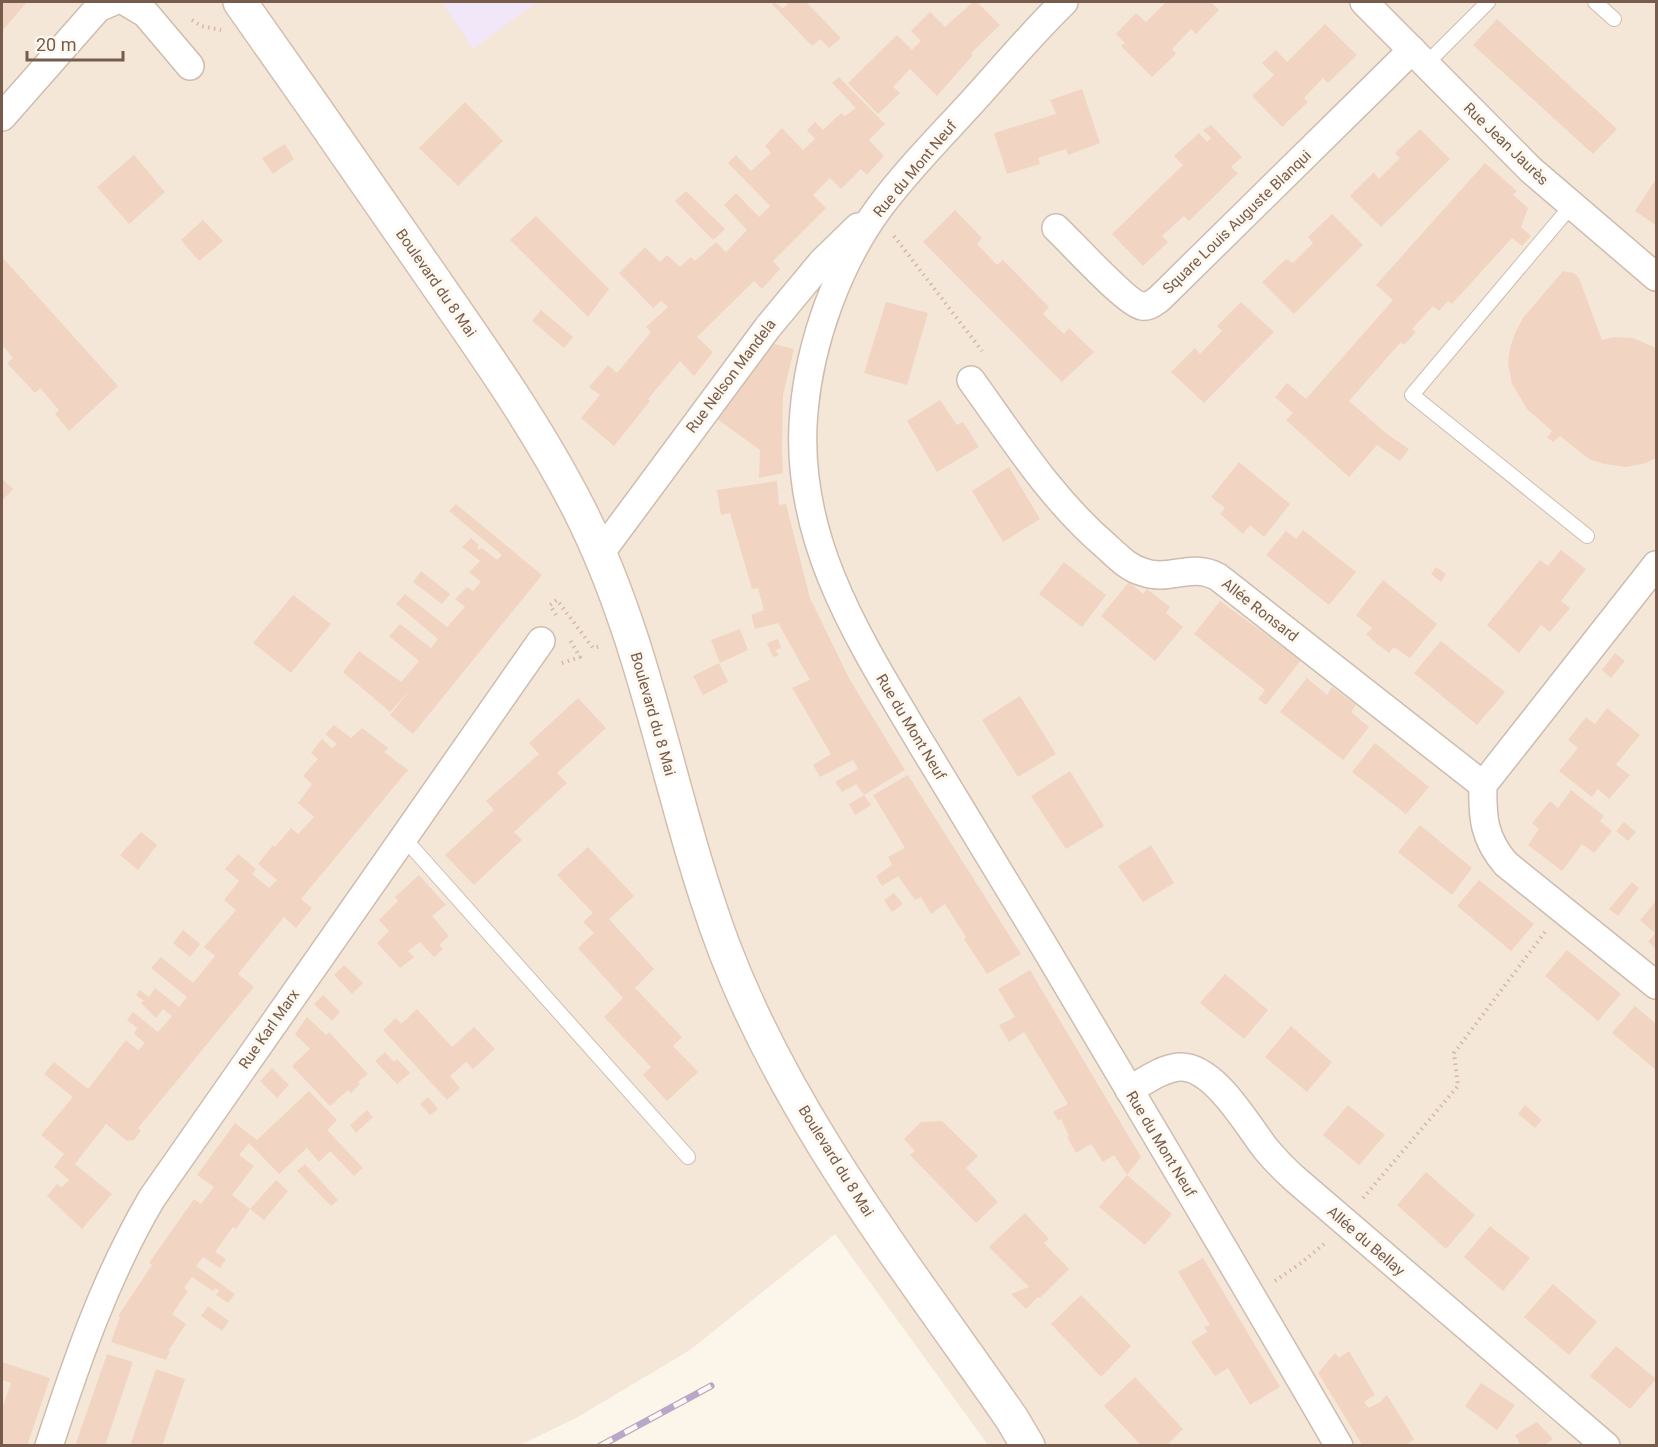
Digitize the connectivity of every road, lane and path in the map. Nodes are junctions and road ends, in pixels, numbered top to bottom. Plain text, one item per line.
1 (112, 2) edge
2 (126, 2) edge
3 (1064, 2) edge
4 (1364, 2) edge
5 (1488, 2) edge
6 (1595, 2) edge
7 (185, 14) dead end
8 (234, 14) edge
9 (1614, 19) dead end
10 (1419, 57) junction
11 (190, 66) dead end
12 (2, 117) edge
13 (1571, 206) junction
14 (878, 210) junction
15 (1056, 228) dead end
16 (892, 233) dead end
17 (1656, 276) edge
18 (971, 380) joint
19 (1587, 536) dead end
20 (599, 555) junction
21 (1656, 565) edge
22 (556, 615) dead end
23 (568, 636) dead end
24 (630, 636) junction
25 (541, 640) joint
26 (1483, 785) junction
27 (403, 837) junction
28 (1545, 932) dead end
29 (1656, 985) edge
30 (1129, 1090) junction
31 (688, 1157) dead end
32 (1362, 1199) dead end
33 (1329, 1238) dead end
34 (1292, 1269) dead end
35 (49, 1446) edge
36 (1028, 1446) edge
37 (1339, 1446) edge
38 (1606, 1446) edge

1 - 12 street
2 - 11 street
3 - 14 street, Rue du Mont Neuf
4 - 10 street, Rue Jean Jaurès
5 - 10 lane
6 - 9 lane
7 - 8 path
8 - 20 main road, Boulevard du 8 Mai
10 - 13 street, Rue Jean Jaurès
10 - 15 street, Square Louis Auguste Blanqui
13 - 17 street, Rue Jean Jaurès
13 - 19 lane
14 - 20 street, Rue Nelson Mandela
14 - 30 street, Rue du Mont Neuf
16 - 18 path
18 - 26 street, Allée Ronsard
20 - 24 main road, Boulevard du 8 Mai
21 - 26 street
22 - 24 path
23 - 25 path
24 - 36 main road, Boulevard du 8 Mai
25 - 27 street, Rue Karl Marx
26 - 29 street
27 - 31 lane
27 - 35 street, Rue Karl Marx
28 - 32 path
30 - 37 street, Rue du Mont Neuf
30 - 38 street, Allée du Bellay
33 - 34 path

